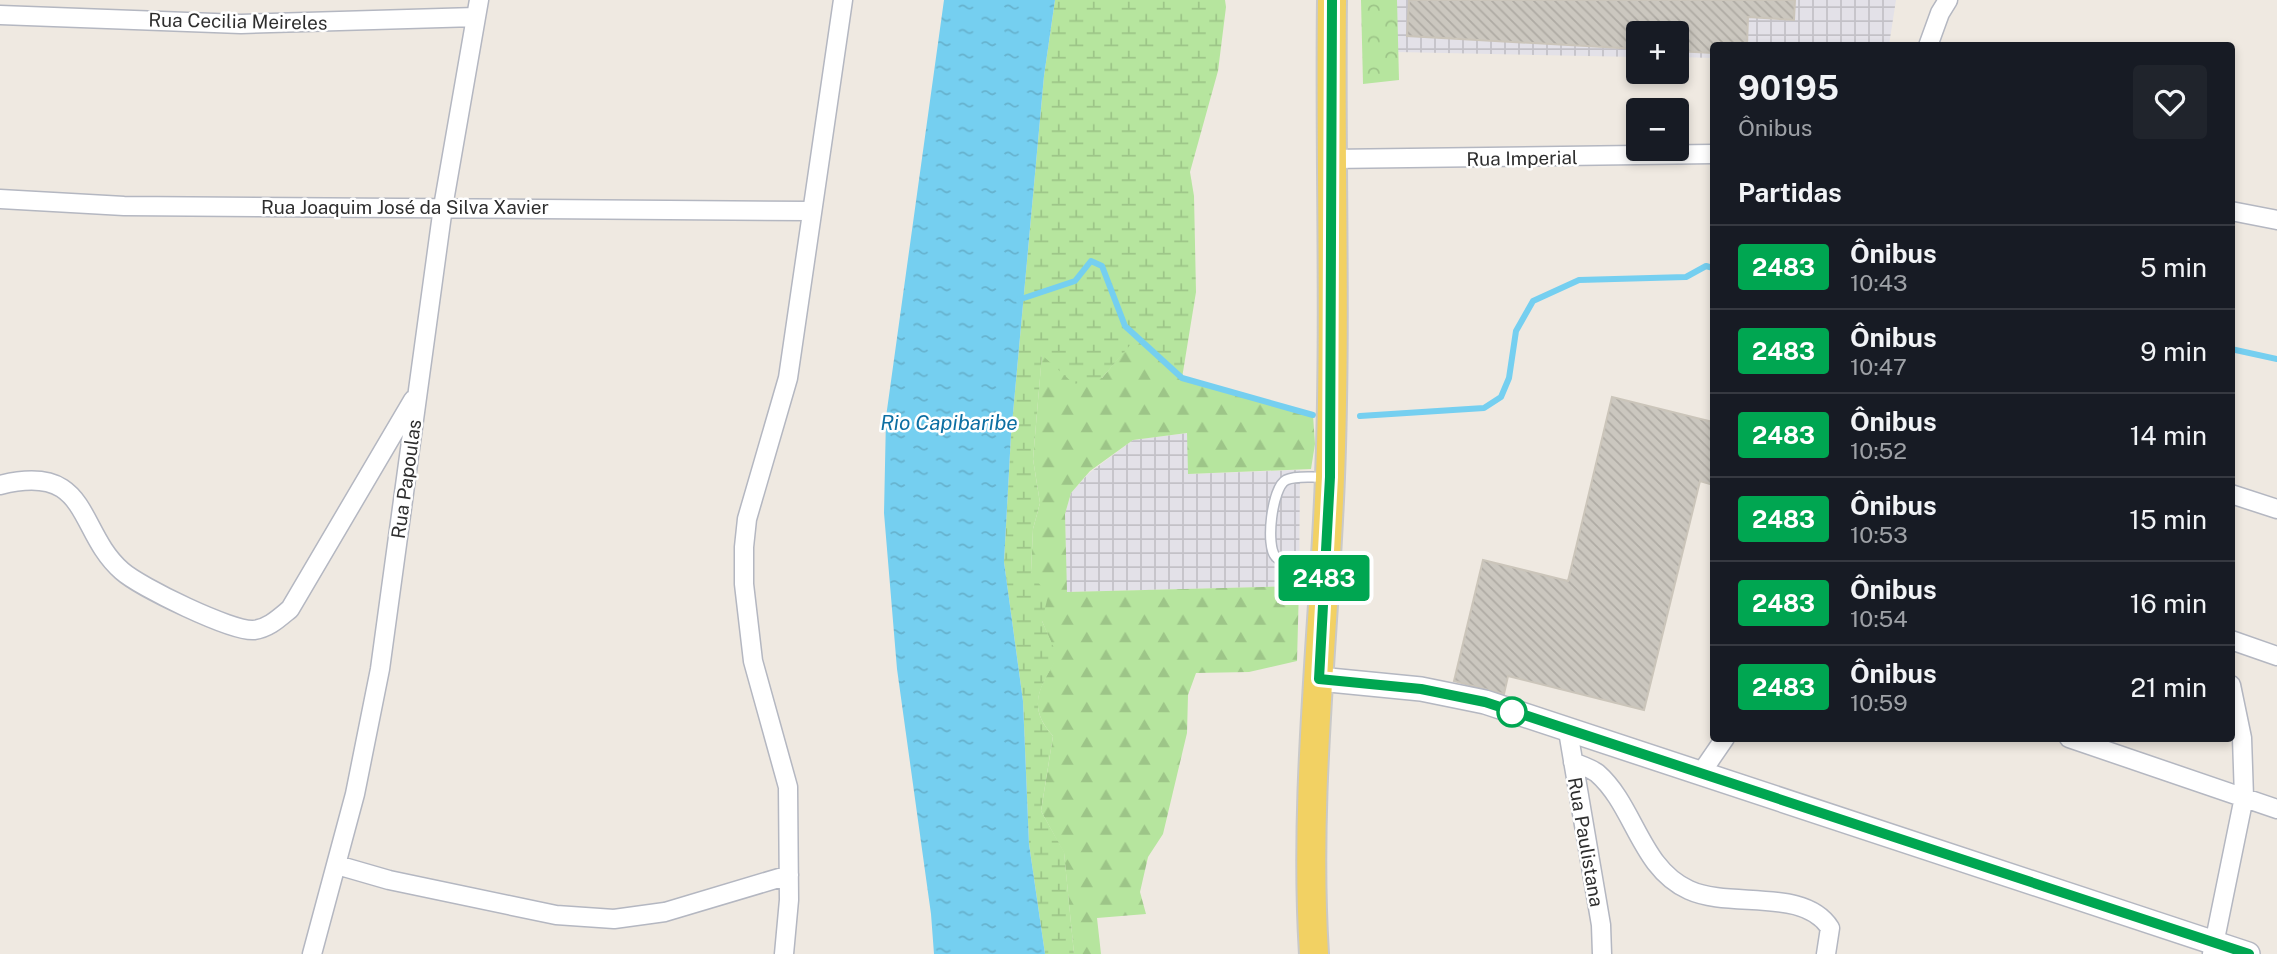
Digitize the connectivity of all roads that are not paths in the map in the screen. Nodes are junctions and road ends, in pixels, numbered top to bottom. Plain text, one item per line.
1 (843, 0) edge
2 (1332, 0) edge
3 (1948, 0) edge
4 (477, 8) edge
5 (0, 15) edge
6 (1929, 42) edge
7 (1710, 154) edge
8 (1331, 159) junction
9 (0, 199) edge
10 (443, 207) junction
11 (810, 211) junction
12 (2235, 212) edge
13 (2277, 220) edge
14 (418, 390) junction
15 (1330, 477) junction
16 (0, 485) edge
17 (2235, 495) edge
18 (2277, 509) edge
19 (1324, 567) junction
20 (2235, 641) edge
21 (2277, 656) edge
22 (1319, 679) junction
23 (2235, 704) edge
24 (1568, 731) junction
25 (1722, 742) edge
26 (2081, 742) edge
27 (1573, 762) junction
28 (1701, 773) junction
29 (2244, 797) junction
30 (2277, 808) edge
31 (337, 865) junction
32 (789, 875) junction
33 (2213, 948) edge
34 (312, 954) edge
35 (784, 954) edge
36 (1314, 954) edge
37 (1602, 954) edge
38 (1826, 954) edge
39 (2248, 954) edge

1 - 11 street
2 - 8 main road
3 - 6 street
4 - 5 street, Rua Cecilia Meireles
4 - 10 street, Rua Papoulas
7 - 8 street, Rua Imperial
8 - 15 main road
9 - 10 street, Rua Joaquim José da Silva Xavier
10 - 11 street, Rua Joaquim José da Silva Xavier
10 - 14 street, Rua Papoulas
11 - 32 street
12 - 13 street
14 - 16 street
14 - 31 street, Rua Papoulas
15 - 19 main road
15 - 19 lane
17 - 18 street
19 - 22 main road
20 - 21 street
22 - 24 street
22 - 36 main road
23 - 29 street
24 - 27 street, Rua Paulistana
24 - 28 street
25 - 28 street
26 - 29 street
27 - 37 street, Rua Paulistana
27 - 38 street
28 - 33 street
29 - 30 street
29 - 33 street
31 - 32 street
31 - 34 street, Rua Papoulas
32 - 35 street
33 - 39 street

